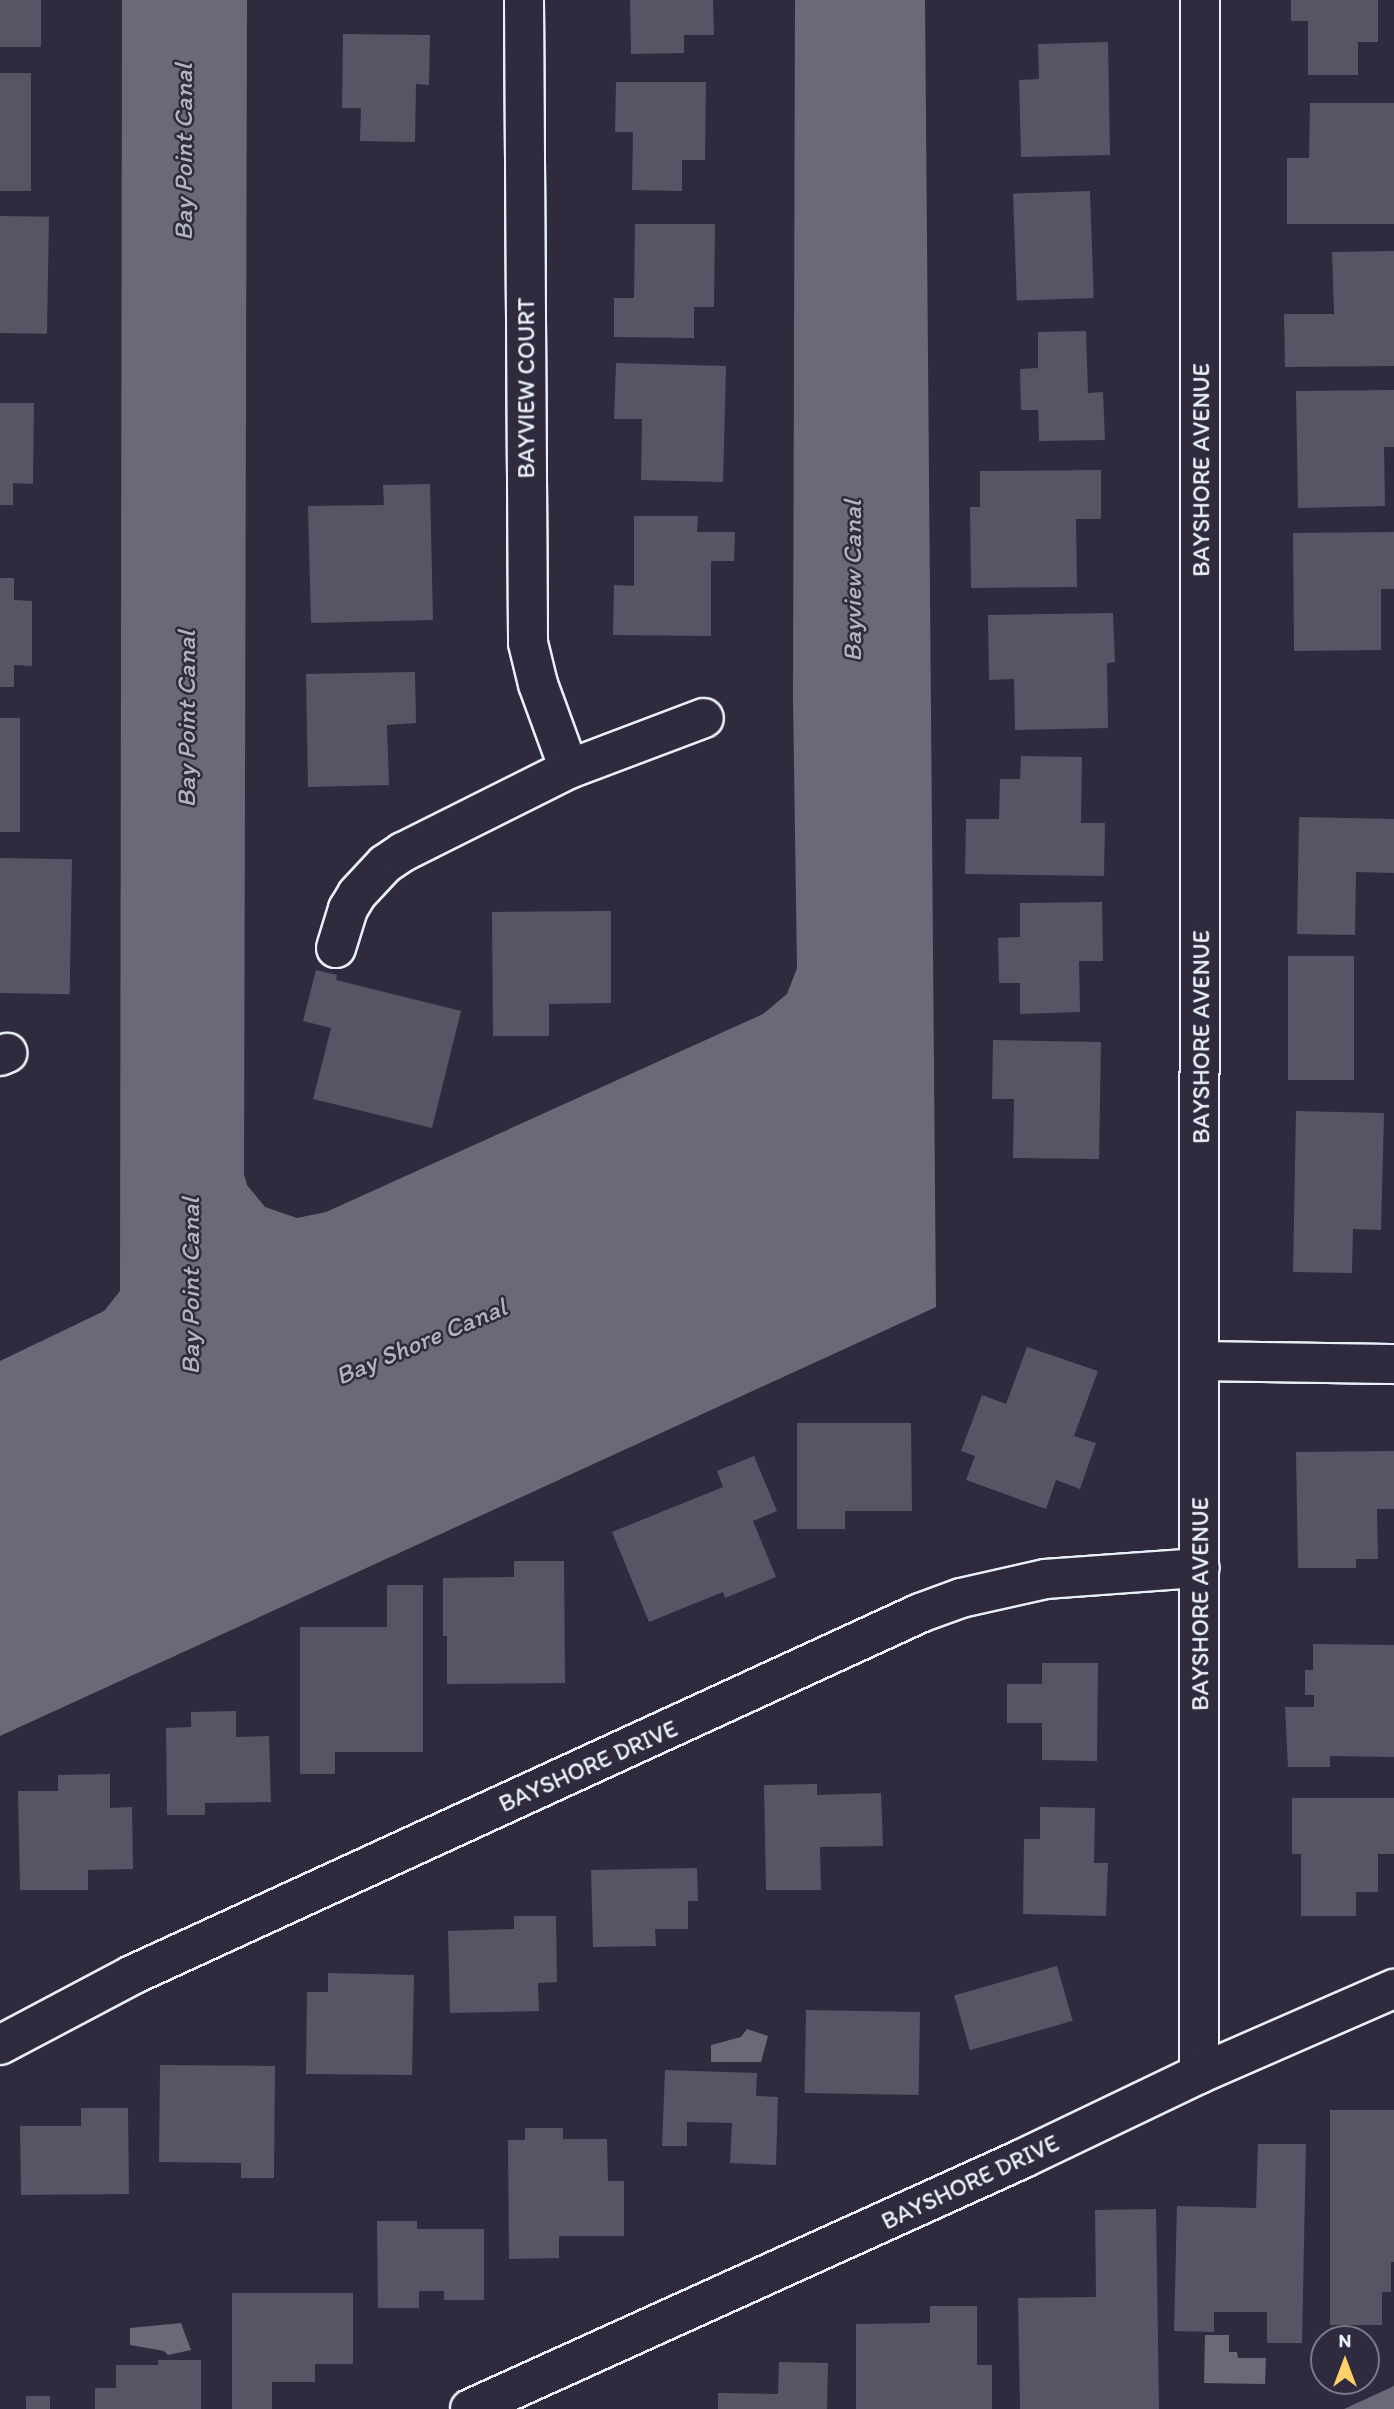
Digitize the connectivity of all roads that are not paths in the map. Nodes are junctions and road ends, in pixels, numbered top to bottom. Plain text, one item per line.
1 (524, 0) edge
2 (1200, 0) edge
3 (704, 718) dead end
4 (569, 769) junction
5 (336, 948) dead end
6 (1201, 1361) junction
7 (1394, 1364) edge
8 (1200, 1568) junction
9 (1394, 1989) edge
10 (0, 2045) edge
11 (1199, 2074) junction
12 (470, 2409) edge

1 - 4 street, BAYVIEW COURT
2 - 6 street, BAYSHORE AVENUE
3 - 4 street
4 - 5 street
6 - 7 street
6 - 8 street, BAYSHORE AVENUE
8 - 10 street, BAYSHORE DRIVE
8 - 11 street, BAYSHORE AVENUE
9 - 11 street, BAYSHORE DRIVE
11 - 12 street, BAYSHORE DRIVE

